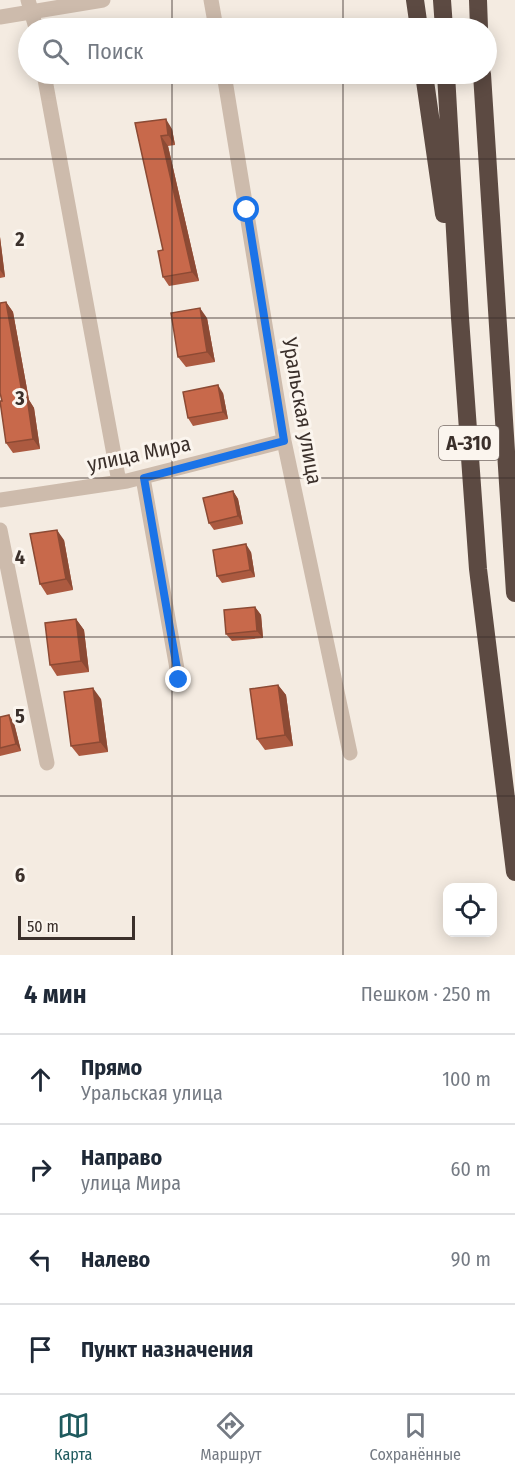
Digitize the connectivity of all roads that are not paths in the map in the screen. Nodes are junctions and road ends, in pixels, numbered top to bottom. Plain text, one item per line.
1 (103, 0) edge
2 (211, 0) edge
3 (415, 0) edge
4 (442, 0) edge
5 (478, 0) edge
6 (30, 6) edge
7 (0, 17) edge
8 (214, 18) edge
9 (418, 18) edge
10 (443, 18) edge
11 (479, 18) edge
12 (46, 84) edge
13 (226, 84) edge
14 (425, 84) edge
15 (448, 84) edge
16 (483, 84) edge
17 (460, 318) junction
18 (284, 441) junction
19 (144, 478) junction
20 (119, 482) junction
21 (0, 500) edge
22 (0, 530) edge
23 (515, 593) edge
24 (179, 680) dead end
25 (350, 753) dead end
26 (47, 762) dead end
27 (515, 872) edge

1 - 6 street
2 - 8 street
3 - 9 highway
4 - 10 highway
5 - 11 highway
6 - 7 street
12 - 20 street
13 - 18 street, Уральская улица
14 - 17 highway
15 - 17 highway, А-310
16 - 23 highway, А-310
17 - 27 highway, А-310
18 - 19 street, улица Мира
18 - 25 street, Уральская улица
19 - 20 street, улица Мира
19 - 24 street
20 - 21 street, улица Мира
22 - 26 street

